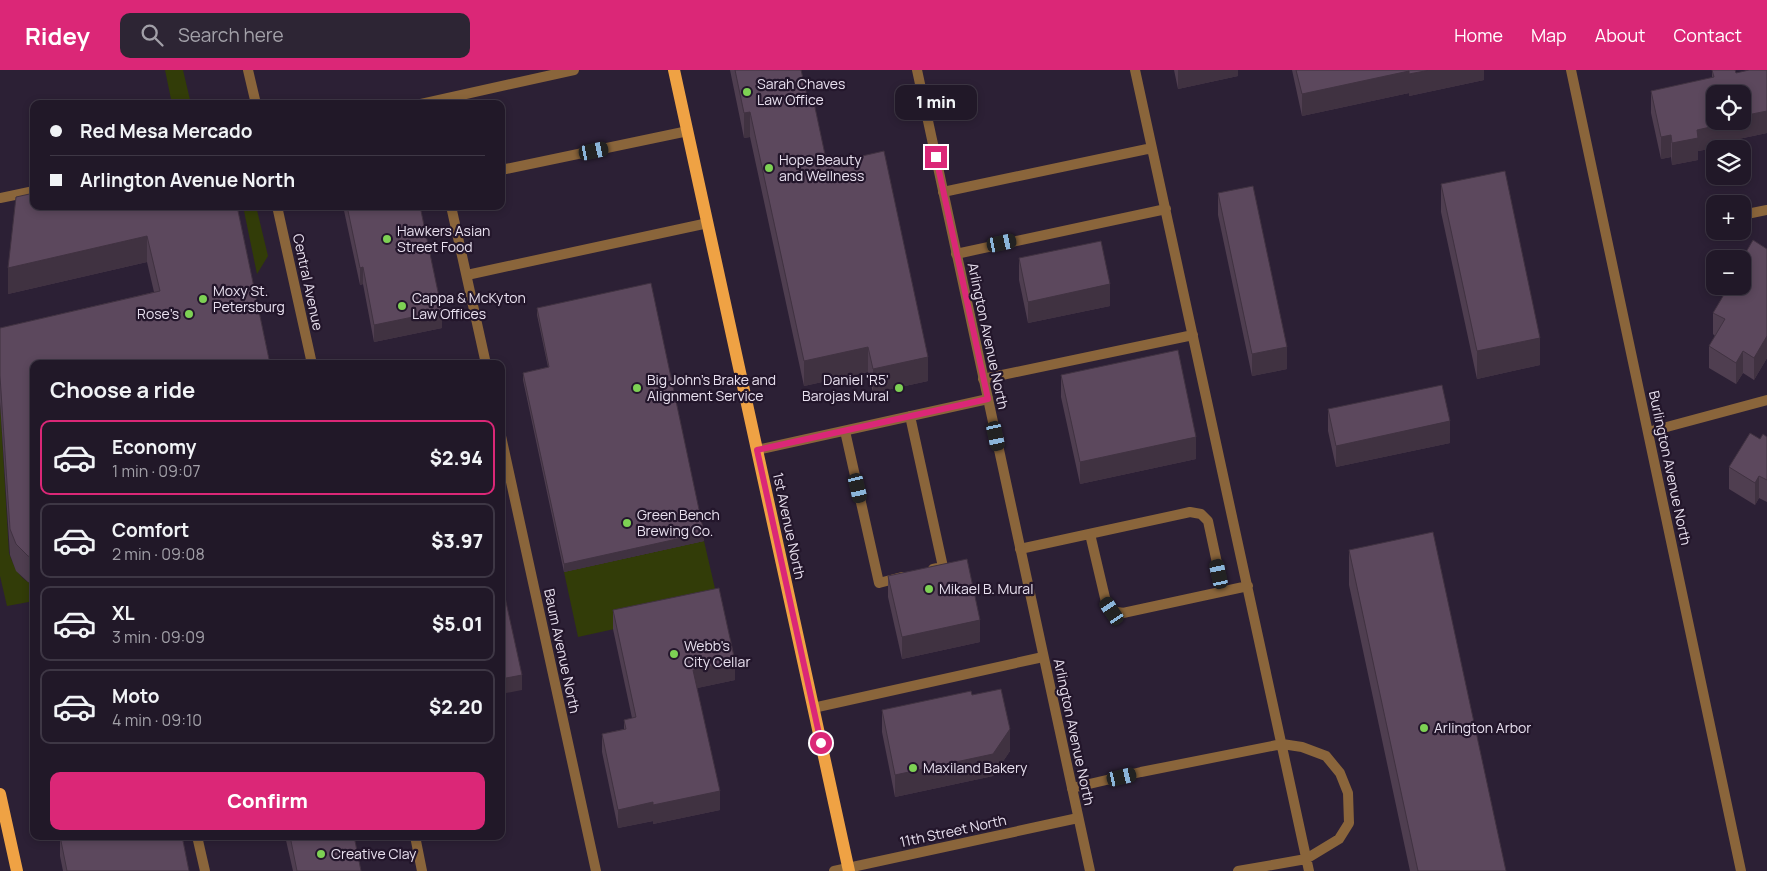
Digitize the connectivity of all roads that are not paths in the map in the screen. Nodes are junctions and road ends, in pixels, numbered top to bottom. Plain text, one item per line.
1 (248, 70) edge
2 (574, 70) edge
3 (674, 70) edge
4 (917, 70) edge
5 (1135, 70) edge
6 (1573, 70) edge
7 (255, 100) edge
8 (439, 100) edge
9 (688, 131) junction
10 (1152, 148) junction
11 (505, 169) edge
12 (30, 192) edge
13 (943, 192) junction
14 (0, 198) edge
15 (1166, 209) junction
16 (278, 210) edge
17 (452, 210) edge
18 (1767, 210) edge
19 (1751, 213) edge
20 (708, 223) junction
21 (956, 254) junction
22 (467, 275) junction
23 (1193, 335) junction
24 (311, 360) edge
25 (485, 360) edge
26 (983, 379) junction
27 (988, 399) junction
28 (1767, 400) edge
29 (910, 416) junction
30 (845, 431) junction
31 (1648, 432) junction
32 (757, 450) junction
33 (505, 454) edge
34 (1090, 534) junction
35 (1020, 549) junction
36 (1248, 586) junction
37 (1223, 591) junction
38 (1043, 657) junction
39 (813, 708) junction
40 (1282, 744) junction
41 (1072, 788) junction
42 (0, 794) edge
43 (1078, 818) junction
44 (199, 840) edge
45 (415, 840) edge
46 (1306, 858) junction
47 (849, 869) edge
48 (17, 871) edge
49 (205, 871) edge
50 (422, 871) edge
51 (596, 871) edge
52 (834, 871) edge
53 (1090, 871) edge
54 (1238, 871) edge
55 (1309, 871) edge
56 (1741, 871) edge

1 - 7 street
2 - 8 street
3 - 9 main road, 1st Avenue North
4 - 13 street, Arlington Avenue North
5 - 10 street
6 - 31 street, Burlington Avenue North
9 - 11 street
9 - 20 main road, 1st Avenue North
10 - 13 street
10 - 15 street
12 - 14 street
13 - 21 street, Arlington Avenue North
15 - 21 street
15 - 23 street
16 - 24 street, Central Avenue
17 - 22 street
18 - 19 street
20 - 22 street
20 - 32 main road, 1st Avenue North
21 - 26 street, Arlington Avenue North
22 - 25 street
23 - 26 street
23 - 36 street
26 - 27 street, Arlington Avenue North
27 - 29 street
27 - 35 street, Arlington Avenue North
28 - 31 street
29 - 30 street
29 - 30 street
30 - 32 street
31 - 56 street, Burlington Avenue North
32 - 39 main road, 1st Avenue North
33 - 51 street, Baum Avenue North
34 - 35 street
34 - 37 street
34 - 37 street
35 - 38 street, Arlington Avenue North
36 - 37 street
36 - 40 street
38 - 39 street
38 - 41 street, Arlington Avenue North
39 - 47 main road, 1st Avenue North
40 - 41 street
40 - 46 street
40 - 46 street
41 - 43 street, Arlington Avenue North
42 - 48 main road
43 - 47 street, 11th Street North
43 - 53 street, Arlington Avenue North
44 - 49 street
45 - 50 street
46 - 54 street
46 - 55 street
47 - 52 street, 11th Street North

